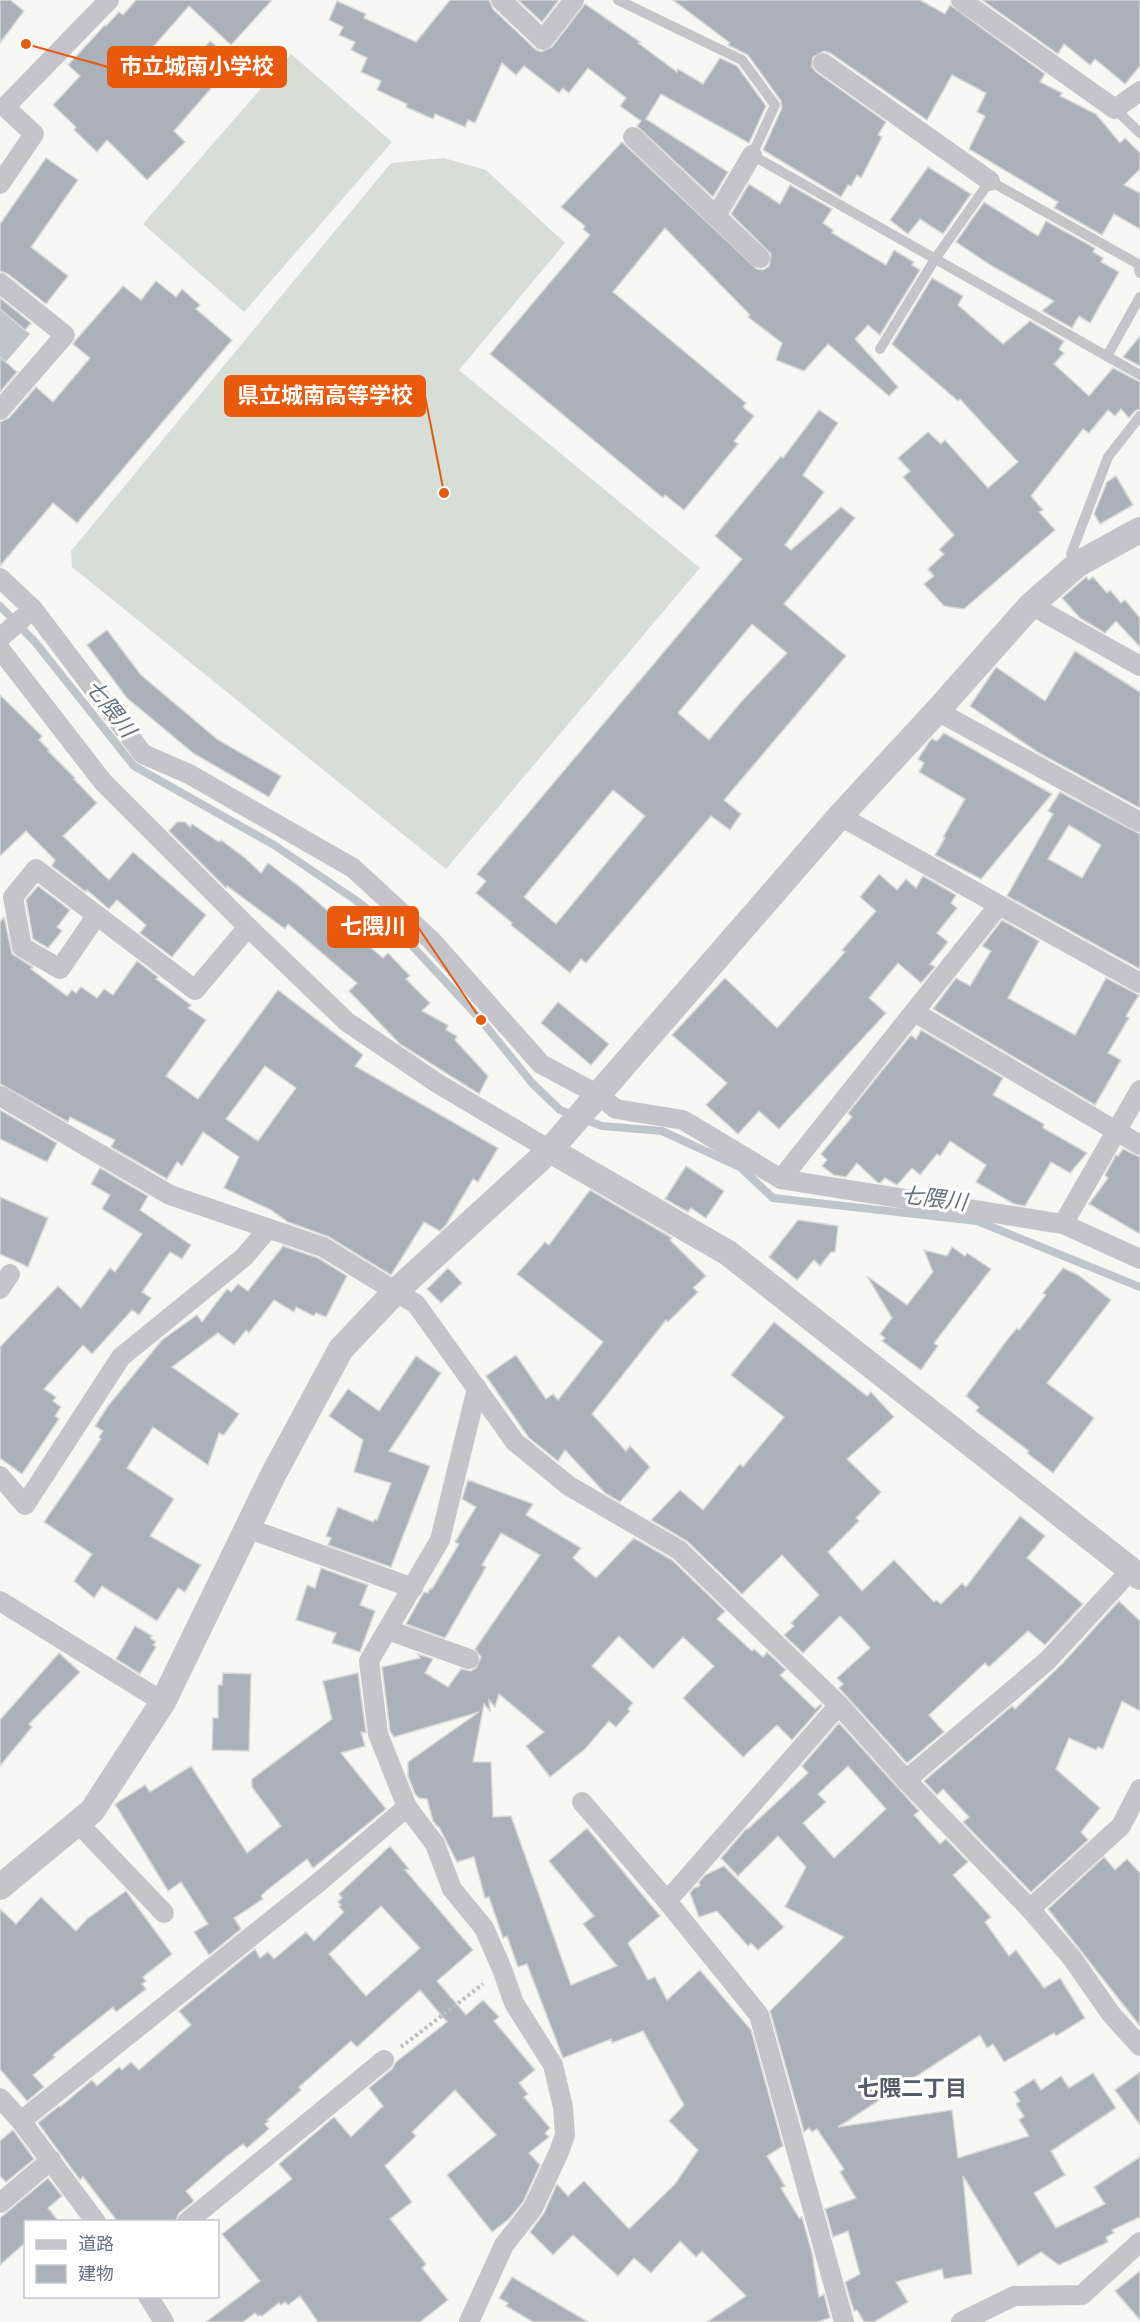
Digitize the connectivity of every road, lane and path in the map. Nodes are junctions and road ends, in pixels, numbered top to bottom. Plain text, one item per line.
1 (109, 0) edge
2 (501, 0) edge
3 (574, 0) edge
4 (618, 0) edge
5 (961, 0) edge
6 (823, 63) dead end
7 (1140, 91) edge
8 (1115, 109) junction
9 (1140, 133) edge
10 (633, 137) dead end
11 (752, 155) junction
12 (990, 182) junction
13 (0, 184) edge
14 (716, 216) junction
15 (760, 258) dead end
16 (935, 259) junction
17 (1140, 273) edge
18 (0, 283) edge
19 (1140, 297) edge
20 (880, 349) dead end
21 (1107, 356) junction
22 (1140, 375) edge
23 (0, 410) edge
24 (1140, 416) edge
25 (1140, 530) edge
26 (1078, 564) junction
27 (0, 578) edge
28 (1031, 605) junction
29 (29, 614) junction
30 (2, 640) edge
31 (1140, 666) edge
32 (937, 711) junction
33 (840, 816) junction
34 (1140, 822) edge
35 (999, 905) junction
36 (97, 915) junction
37 (248, 927) junction
38 (1140, 983) edge
39 (914, 1012) junction
40 (1140, 1090) edge
41 (0, 1096) edge
42 (592, 1100) junction
43 (1117, 1130) junction
44 (556, 1143) junction
45 (1140, 1145) edge
46 (781, 1179) junction
47 (1063, 1224) junction
48 (268, 1229) junction
49 (1140, 1259) edge
50 (396, 1291) junction
51 (477, 1388) junction
52 (0, 1476) edge
53 (247, 1528) junction
54 (1136, 1574) edge
55 (413, 1588) junction
56 (0, 1602) edge
57 (388, 1630) junction
58 (469, 1659) dead end
59 (162, 1702) junction
60 (839, 1705) junction
61 (906, 1780) junction
62 (1140, 1789) edge
63 (582, 1802) dead end
64 (407, 1807) junction
65 (78, 1823) junction
66 (0, 1887) edge
67 (667, 1900) junction
68 (1030, 1909) junction
69 (164, 1913) dead end
70 (502, 1969) junction
71 (1140, 2046) edge
72 (384, 2060) joint
73 (0, 2098) edge
74 (21, 2121) junction
75 (51, 2160) junction
76 (0, 2203) edge
77 (95, 2220) edge
78 (189, 2220) edge
79 (1140, 2241) edge
80 (149, 2298) edge
81 (164, 2322) edge
82 (469, 2322) edge
83 (844, 2322) edge
84 (961, 2322) edge

1 - 13 street
2 - 3 street
4 - 11 lane
5 - 8 street
6 - 12 street
7 - 8 street
8 - 9 lane
10 - 14 street
11 - 14 street
11 - 16 lane
12 - 16 lane
12 - 17 lane
14 - 15 street
16 - 20 lane
16 - 21 lane
18 - 23 street
19 - 21 lane
21 - 22 lane
24 - 26 lane
25 - 26 street
26 - 28 street
27 - 29 street
28 - 31 street
28 - 32 street
29 - 30 street
29 - 42 street
30 - 37 street
32 - 33 street
32 - 34 street
33 - 35 street
33 - 42 street
35 - 38 street
35 - 39 street
36 - 36 street
36 - 37 street
37 - 44 street
39 - 43 street
39 - 46 street
40 - 43 street
41 - 48 street
42 - 44 street
42 - 46 street
43 - 45 street
43 - 47 street
44 - 50 street
44 - 54 street
46 - 47 street
47 - 49 street
48 - 50 street
48 - 52 street
50 - 51 street
50 - 53 street
51 - 55 street
51 - 60 street
53 - 55 street
53 - 59 street
54 - 61 street
55 - 57 street
56 - 59 street
57 - 58 street
57 - 64 street
59 - 65 street
60 - 61 street
60 - 67 street
61 - 68 street
62 - 68 street
63 - 67 street
64 - 70 street
64 - 74 street
65 - 66 street
65 - 69 street
67 - 83 street
68 - 71 street
70 - 72 path
70 - 82 street
72 - 78 street
73 - 74 street
74 - 75 street
75 - 76 street
75 - 77 street
79 - 84 street
80 - 81 street

